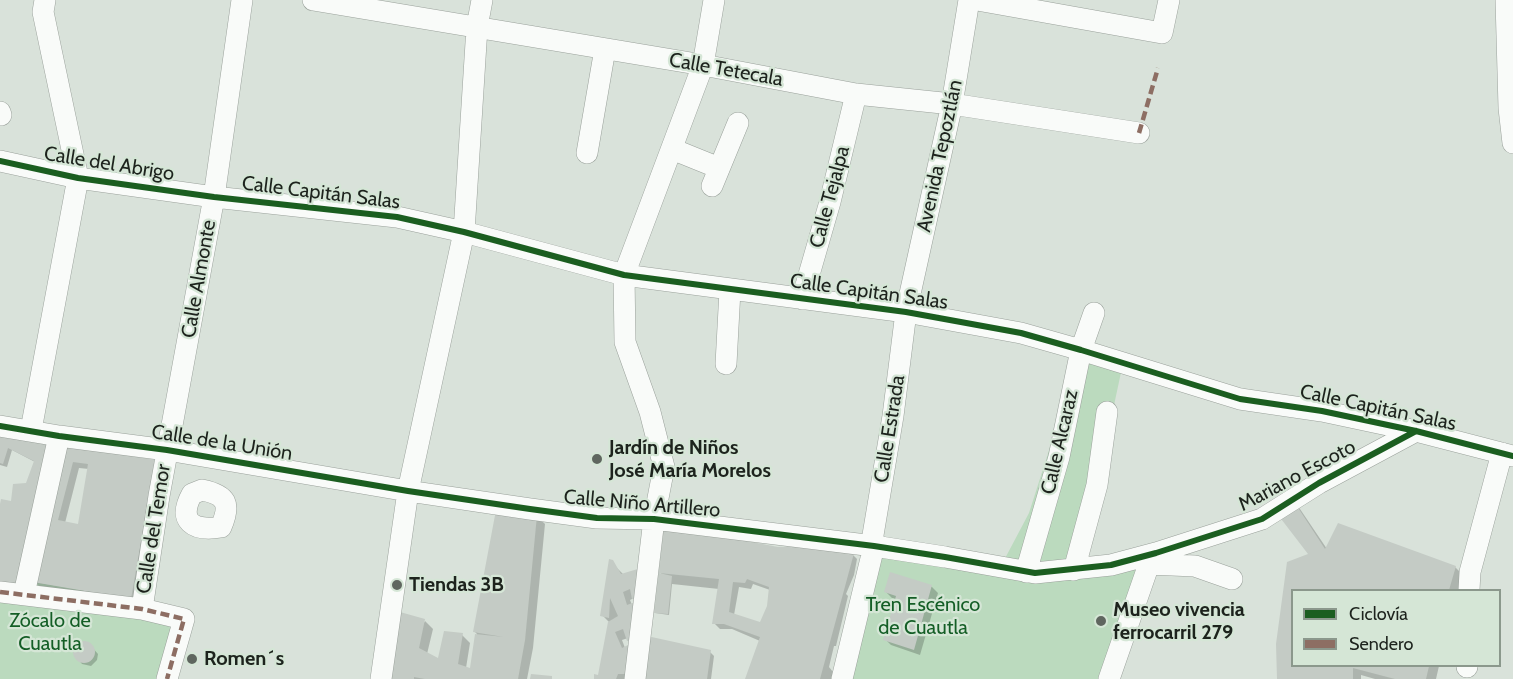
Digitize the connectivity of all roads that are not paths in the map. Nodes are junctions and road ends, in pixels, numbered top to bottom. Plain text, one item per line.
1 (45, 0) edge
2 (242, 0) edge
3 (313, 0) edge
4 (482, 0) edge
5 (714, 0) edge
6 (969, 0) edge
7 (977, 0) edge
8 (1169, 0) edge
9 (1506, 0) edge
10 (477, 27) junction
11 (605, 49) junction
12 (1510, 55) edge
13 (703, 66) junction
14 (856, 94) junction
15 (952, 104) junction
16 (1511, 109) edge
17 (738, 123) dead end
18 (1140, 133) dead end
19 (1513, 143) edge
20 (672, 149) junction
21 (586, 153) dead end
22 (0, 161) edge
23 (78, 178) junction
24 (214, 197) junction
25 (464, 232) junction
26 (624, 275) junction
27 (730, 290) junction
28 (802, 299) junction
29 (906, 312) junction
30 (1094, 313) dead end
31 (1081, 350) junction
32 (726, 364) dead end
33 (1107, 412) dead end
34 (0, 426) edge
35 (31, 430) junction
36 (1416, 431) junction
37 (59, 436) junction
38 (167, 450) junction
39 (1507, 455) edge
40 (408, 491) junction
41 (159, 496) junction
42 (186, 504) dead end
43 (654, 519) junction
44 (874, 546) junction
45 (1153, 558) junction
46 (1074, 570) junction
47 (1026, 572) junction
48 (1232, 579) dead end
49 (1468, 589) edge
50 (0, 592) edge
51 (24, 594) junction
52 (142, 609) junction
53 (167, 679) edge
54 (381, 679) edge
55 (635, 679) edge
56 (842, 679) edge
57 (1109, 679) edge

1 - 23 street
2 - 24 street, Calle Almonte
3 - 10 street, Calle Tetecala
4 - 10 street
5 - 13 street
6 - 15 street, Avenida Tepoztlán
7 - 8 street
9 - 12 street
10 - 11 street, Calle Tetecala
10 - 25 street
11 - 13 street, Calle Tetecala
11 - 21 street
12 - 16 street
13 - 14 street, Calle Tetecala
13 - 20 street
14 - 15 street, Calle Tetecala
14 - 28 street, Calle Tejalpa
15 - 18 street, Calle Tetecala
15 - 29 street, Avenida Tepoztlán
16 - 19 street
17 - 20 street
20 - 26 street
22 - 23 street, Calle del Abrigo
23 - 24 street, Calle del Abrigo
23 - 35 street
24 - 25 street, Calle Capitán Salas
24 - 38 street, Calle Almonte
25 - 26 street, Calle Capitán Salas
25 - 40 street
26 - 27 street, Calle Capitán Salas
26 - 43 street
27 - 28 street, Calle Capitán Salas
27 - 32 street
28 - 29 street, Calle Capitán Salas
29 - 31 street, Calle Capitán Salas
29 - 44 street, Calle Estrada
30 - 31 street, Calle Alcaraz
31 - 36 street, Calle Capitán Salas
31 - 47 street, Calle Alcaraz
33 - 46 street
34 - 35 street, Calle de la Unión
35 - 37 street, Calle de la Unión
36 - 39 street, Calle Capitán Salas
36 - 45 street, Mariano Escoto
37 - 38 street, Calle de la Unión
37 - 51 street
38 - 40 street, Calle de la Unión
38 - 41 street, Calle del Temor
39 - 49 street
40 - 43 street, Calle Niño Artillero
40 - 54 street
41 - 42 street
41 - 52 street, Calle del Temor
43 - 44 street, Calle Niño Artillero
43 - 55 street
44 - 47 street, Calle Niño Artillero
44 - 56 street, Calle Estrada
45 - 46 street, Calle Niño Artillero
45 - 48 street
45 - 57 street
46 - 47 street, Calle Niño Artillero
50 - 51 street
51 - 52 street
52 - 53 street

